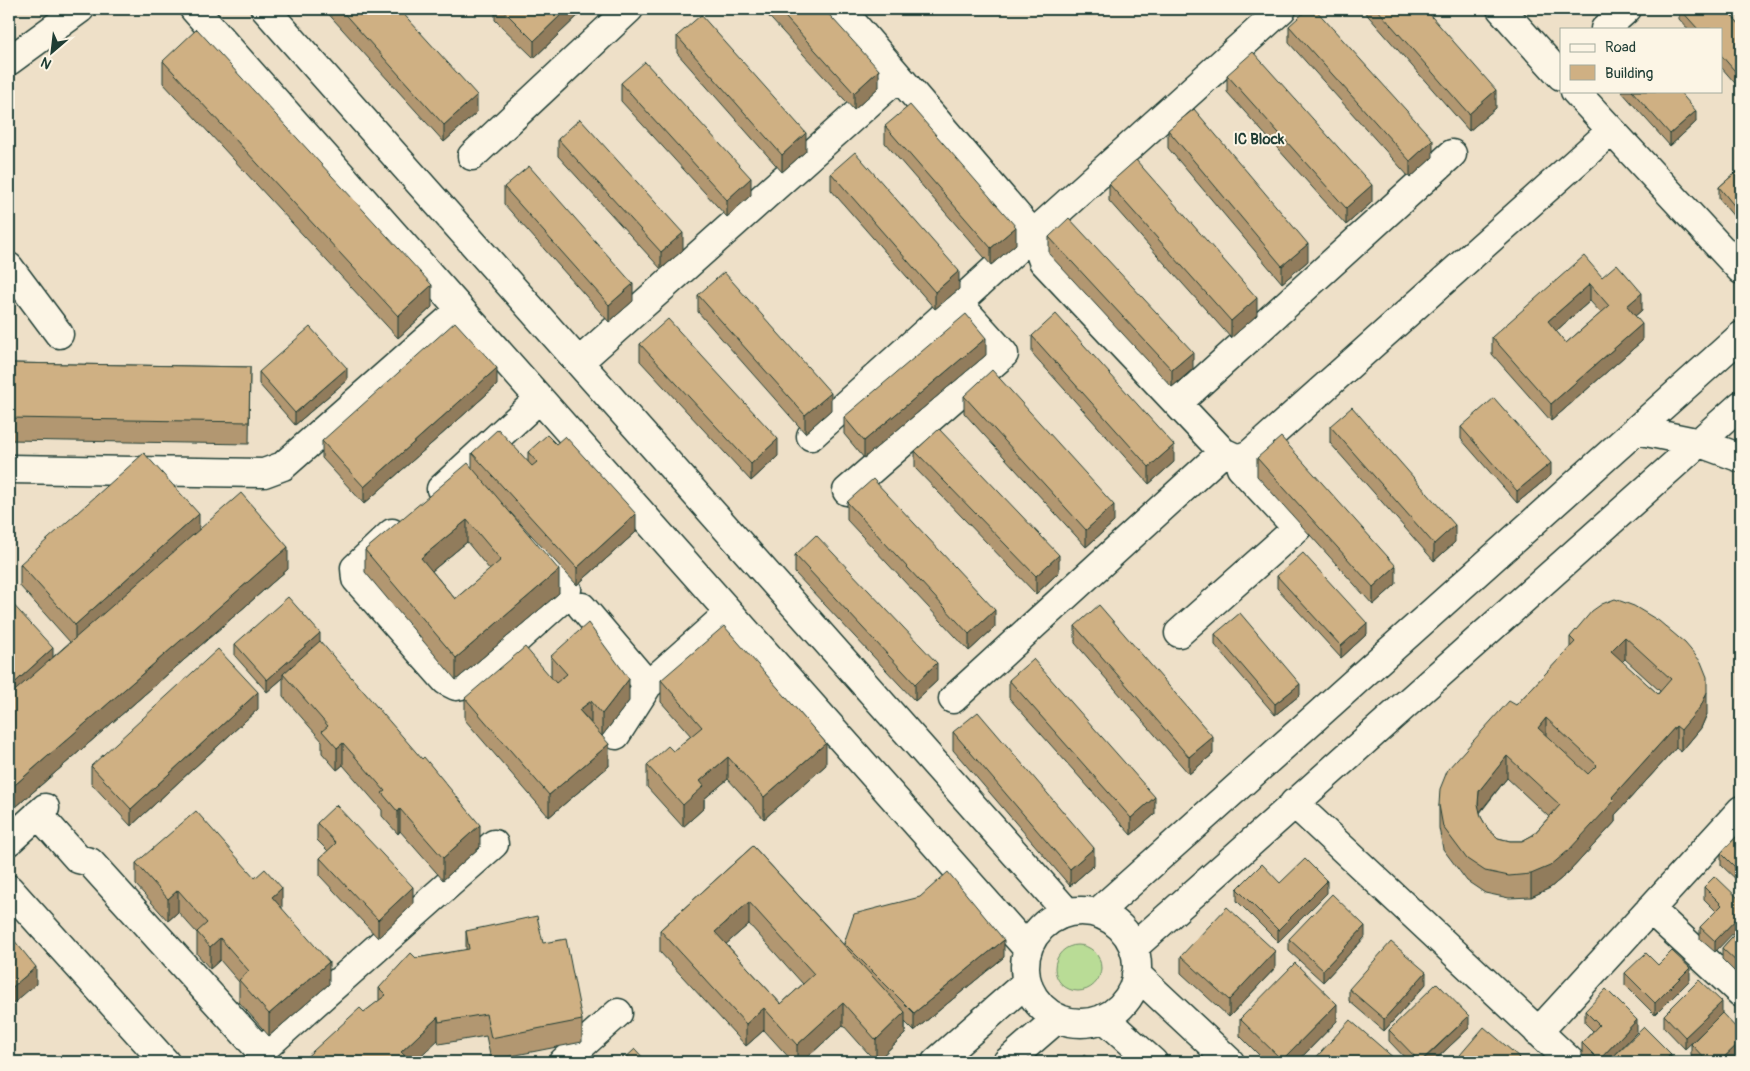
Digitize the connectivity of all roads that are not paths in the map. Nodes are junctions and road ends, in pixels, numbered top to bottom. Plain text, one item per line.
1 (80, 9) edge
2 (194, 9) edge
3 (266, 9) edge
4 (629, 9) edge
5 (841, 9) edge
6 (1282, 9) edge
7 (1502, 9) edge
8 (1627, 9) edge
9 (1605, 28) edge
10 (9, 61) edge
11 (1560, 72) edge
12 (898, 78) junction
13 (1576, 92) edge
14 (1611, 130) junction
15 (1452, 154) dead end
16 (472, 156) dead end
17 (1033, 234) junction
18 (9, 267) edge
19 (1741, 270) edge
20 (958, 303) junction
21 (460, 310) junction
22 (59, 334) dead end
23 (1741, 336) edge
24 (579, 362) junction
25 (539, 399) junction
26 (1178, 402) junction
27 (1741, 405) edge
28 (1637, 430) junction
29 (811, 436) dead end
30 (1700, 443) junction
31 (1230, 456) junction
32 (1741, 458) edge
33 (464, 468) junction
34 (9, 470) edge
35 (483, 490) edge
36 (847, 492) dead end
37 (516, 528) edge
38 (582, 607) dead end
39 (729, 613) junction
40 (1179, 633) dead end
41 (648, 685) junction
42 (953, 699) dead end
43 (616, 735) dead end
44 (1294, 803) junction
45 (1741, 810) edge
46 (9, 841) edge
47 (494, 844) dead end
48 (9, 889) edge
49 (1650, 908) junction
50 (1067, 912) junction
51 (1097, 913) junction
52 (1134, 947) junction
53 (1027, 948) junction
54 (1136, 974) junction
55 (1027, 982) junction
56 (1741, 993) edge
57 (618, 1013) dead end
58 (1058, 1018) junction
59 (1104, 1018) junction
60 (1538, 1032) junction
61 (165, 1062) edge
62 (563, 1062) edge
63 (936, 1062) edge
64 (1007, 1062) edge
65 (1153, 1062) edge
66 (1230, 1062) edge
67 (1571, 1062) edge

1 - 10 street
2 - 21 street
3 - 24 street
4 - 16 street
5 - 12 street
6 - 17 street
7 - 11 street
8 - 9 street
12 - 17 street
12 - 24 street
13 - 14 street
14 - 19 street
14 - 31 street
15 - 26 street
17 - 20 street
17 - 26 street
18 - 22 street
20 - 29 street
20 - 36 street
21 - 25 street
21 - 34 street
23 - 28 street
24 - 50 street
25 - 33 street
25 - 39 street
26 - 31 street
27 - 30 street
28 - 30 street
28 - 51 street
30 - 32 street
30 - 44 street
31 - 40 street
31 - 42 street
33 - 35 street
33 - 37 street
38 - 41 street
39 - 41 street
39 - 53 street
41 - 43 street
44 - 52 street
44 - 60 street
45 - 49 street
46 - 47 street
48 - 61 street
49 - 56 street
49 - 60 street
50 - 51 street
50 - 53 street
51 - 52 street
52 - 54 street
53 - 55 street
54 - 59 street
54 - 66 street
55 - 58 street
55 - 63 street
57 - 62 street
58 - 59 street
58 - 64 street
59 - 65 street
60 - 67 street

